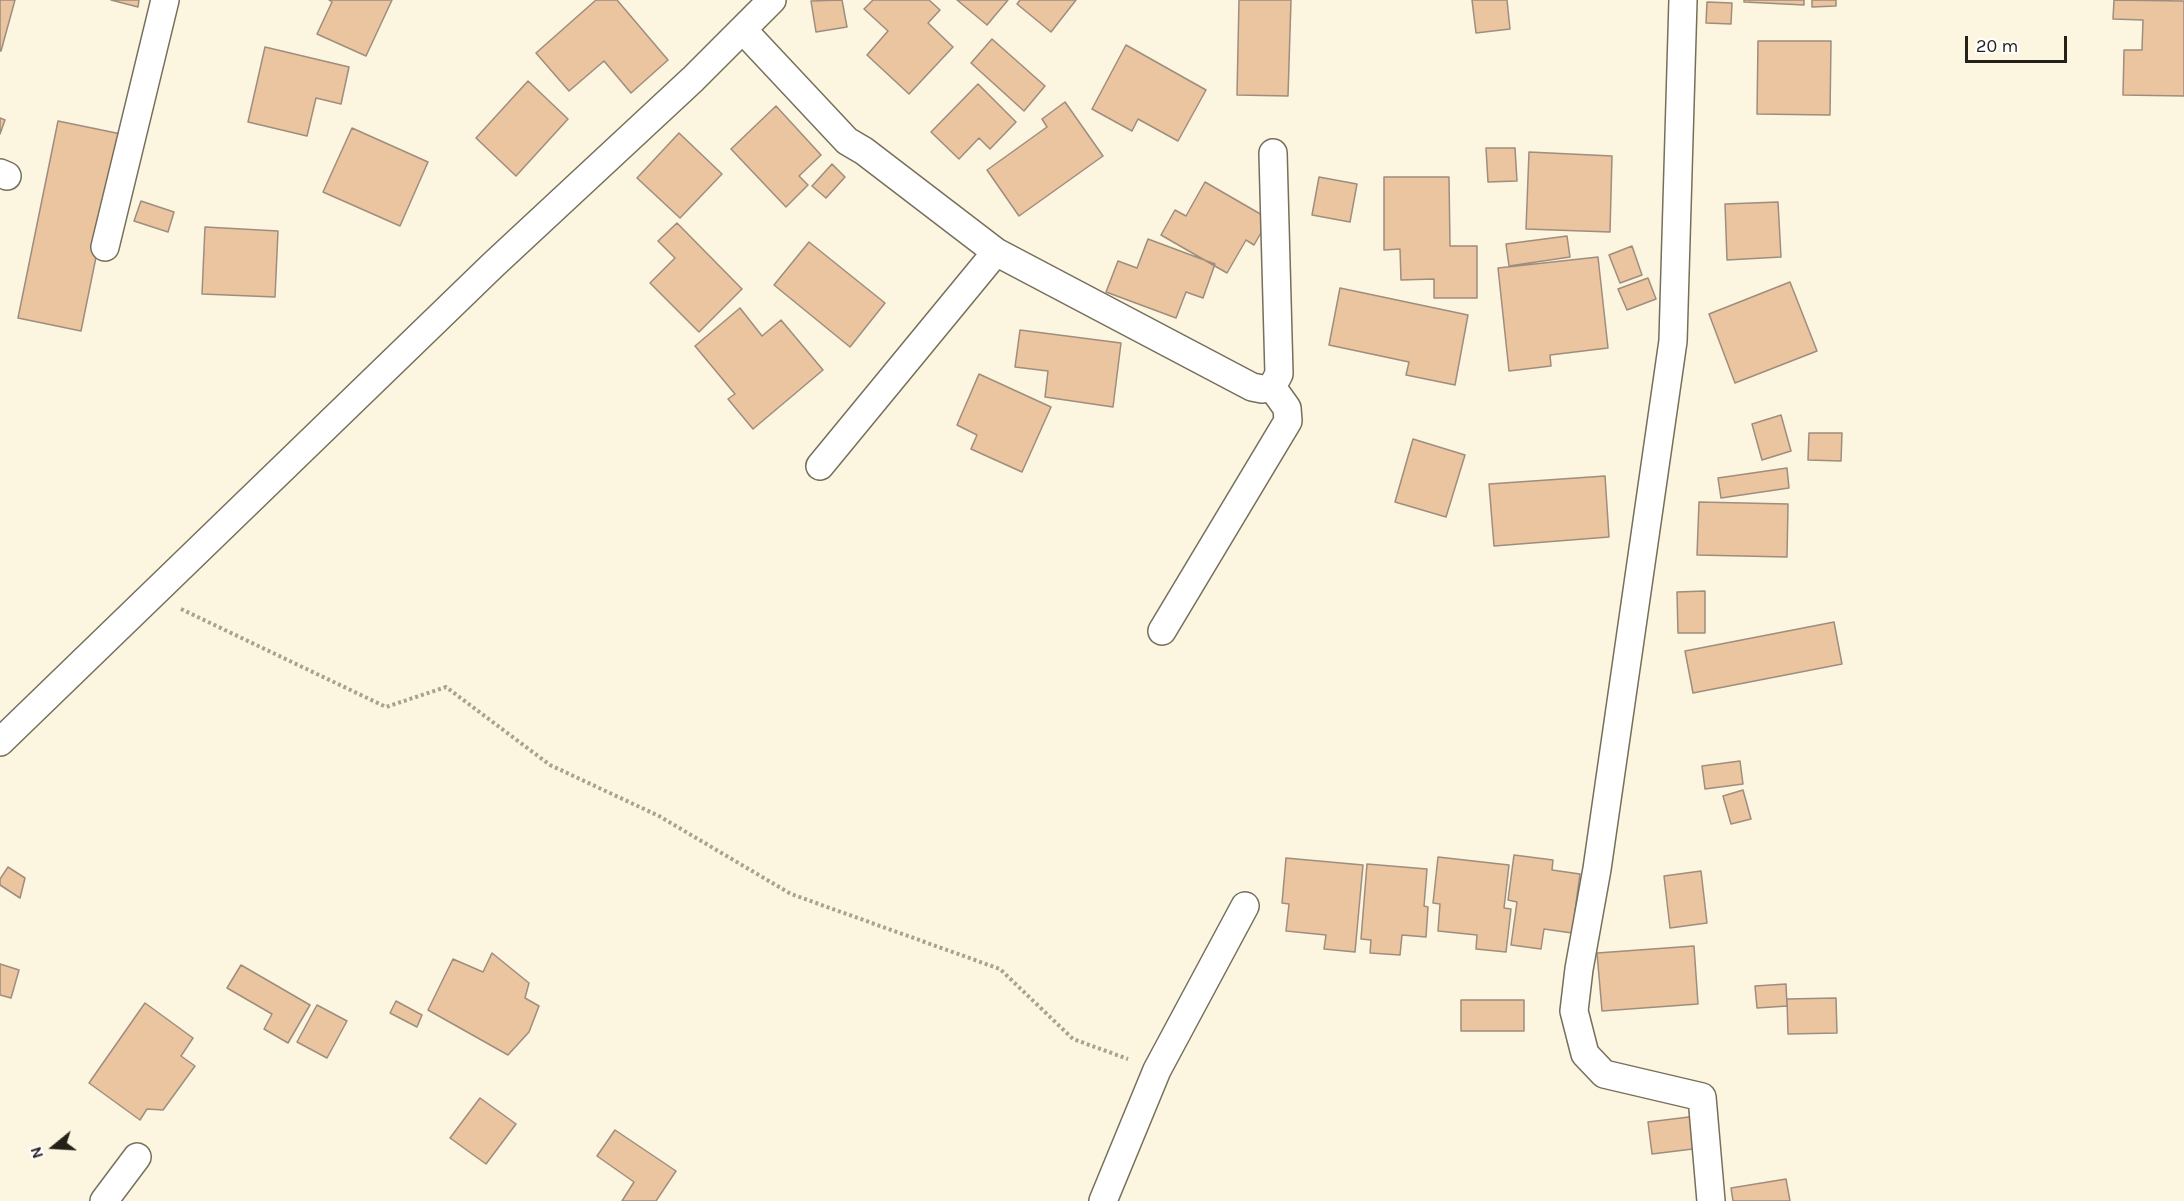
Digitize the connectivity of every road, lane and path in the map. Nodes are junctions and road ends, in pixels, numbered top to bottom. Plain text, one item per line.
1 (165, 0) edge
2 (772, 0) edge
3 (1683, 0) edge
4 (743, 30) junction
5 (1273, 153) dead end
6 (105, 247) dead end
7 (996, 252) junction
8 (1272, 387) junction
9 (820, 466) dead end
10 (153, 595) junction
11 (1162, 631) dead end
12 (4, 730) edge
13 (1245, 906) dead end
14 (1157, 1070) junction
15 (137, 1157) dead end
16 (104, 1201) edge
17 (1103, 1201) edge
18 (1711, 1201) edge

1 - 6 street
2 - 4 street
3 - 18 street
4 - 7 street
4 - 10 street
5 - 8 street
7 - 8 street
7 - 9 street
8 - 11 street
10 - 12 street
10 - 14 path
13 - 14 street
14 - 17 street
15 - 16 street

